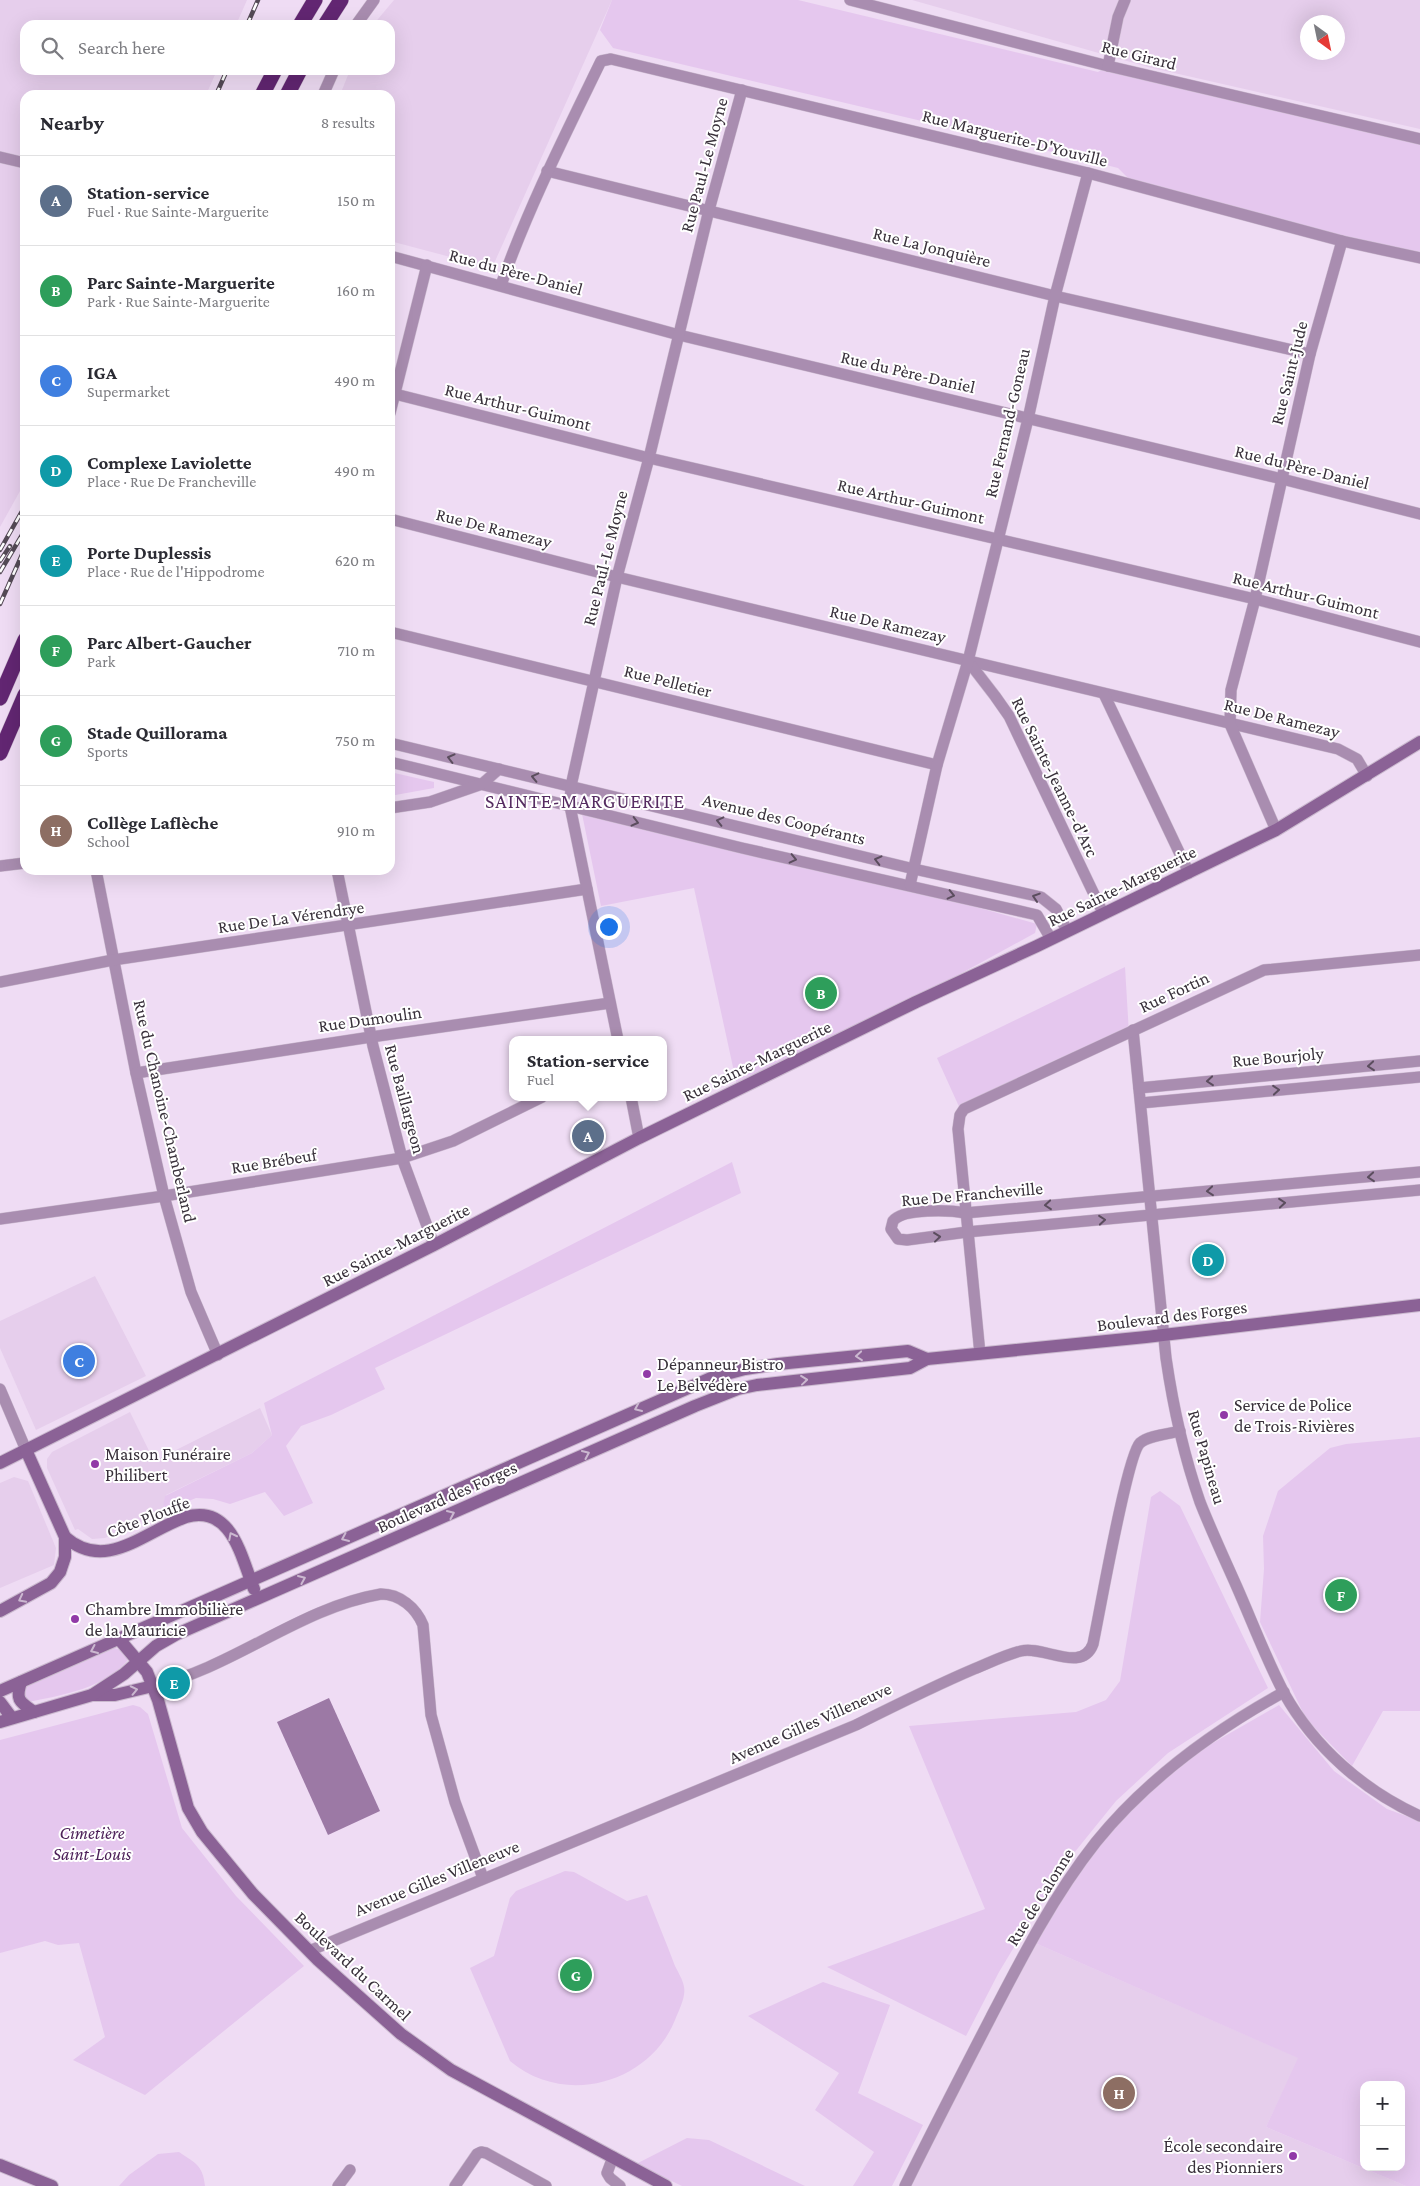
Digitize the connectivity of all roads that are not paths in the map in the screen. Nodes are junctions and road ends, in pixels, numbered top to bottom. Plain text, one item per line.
1 (315, 0) edge
2 (341, 0) edge
3 (374, 0) edge
4 (850, 0) edge
5 (1125, 0) edge
6 (303, 20) edge
7 (328, 20) edge
8 (360, 20) edge
9 (1108, 66) junction
10 (272, 75) edge
11 (297, 75) edge
12 (332, 75) edge
13 (265, 90) edge
14 (290, 90) edge
15 (325, 90) edge
16 (742, 90) junction
17 (1420, 139) edge
18 (0, 157) edge
19 (20, 162) edge
20 (548, 170) junction
21 (1088, 173) junction
22 (709, 210) junction
23 (1342, 241) junction
24 (395, 257) edge
25 (1420, 258) edge
26 (427, 265) junction
27 (501, 285) junction
28 (1055, 296) junction
29 (678, 335) junction
30 (1310, 354) junction
31 (395, 394) joint
32 (1028, 419) junction
33 (650, 458) junction
34 (1282, 479) junction
35 (1420, 514) edge
36 (395, 520) edge
37 (997, 539) junction
38 (617, 578) junction
39 (1255, 599) junction
40 (395, 633) edge
41 (1420, 642) edge
42 (20, 652) edge
43 (968, 661) junction
44 (593, 681) junction
45 (1104, 694) junction
46 (0, 698) edge
47 (20, 707) edge
48 (1230, 724) junction
49 (1420, 742) edge
50 (395, 744) edge
51 (0, 753) edge
52 (395, 763) edge
53 (937, 765) junction
54 (499, 769) junction
55 (1367, 776) junction
56 (482, 784) junction
57 (571, 786) junction
58 (570, 806) junction
59 (395, 807) edge
60 (746, 828) junction
61 (1276, 830) junction
62 (742, 848) junction
63 (20, 864) edge
64 (0, 866) edge
65 (914, 869) junction
66 (1189, 873) junction
67 (97, 875) edge
68 (338, 875) edge
69 (910, 885) junction
70 (587, 890) junction
71 (1103, 913) junction
72 (348, 926) junction
73 (1068, 931) junction
74 (1051, 939) junction
75 (1420, 955) edge
76 (113, 960) junction
77 (0, 982) edge
78 (610, 1003) junction
79 (1133, 1030) junction
80 (617, 1036) edge
81 (371, 1037) junction
82 (1420, 1062) edge
83 (136, 1073) junction
84 (1420, 1077) edge
85 (1139, 1088) junction
86 (534, 1101) edge
87 (631, 1101) edge
88 (1141, 1104) junction
89 (640, 1138) junction
90 (402, 1158) junction
91 (1420, 1172) edge
92 (1420, 1190) edge
93 (164, 1196) junction
94 (1150, 1196) junction
95 (965, 1213) junction
96 (1152, 1215) junction
97 (0, 1219) edge
98 (967, 1232) junction
99 (434, 1246) junction
100 (1420, 1305) edge
101 (1164, 1335) junction
102 (980, 1354) junction
103 (218, 1355) junction
104 (927, 1359) junction
105 (698, 1382) junction
106 (0, 1389) edge
107 (706, 1401) junction
108 (1180, 1431) junction
109 (26, 1450) junction
110 (533, 1455) junction
111 (0, 1464) edge
112 (541, 1474) junction
113 (65, 1536) junction
114 (251, 1581) junction
115 (258, 1598) junction
116 (0, 1611) edge
117 (118, 1639) junction
118 (139, 1660) junction
119 (21, 1682) junction
120 (153, 1686) junction
121 (0, 1691) edge
122 (1284, 1692) junction
123 (92, 1695) junction
124 (0, 1702) edge
125 (34, 1712) junction
126 (6, 1720) edge
127 (1420, 1816) edge
128 (484, 1878) junction
129 (308, 1951) junction
130 (613, 2157) junction
131 (0, 2165) edge
132 (350, 2170) dead end
133 (52, 2186) edge
134 (338, 2186) edge
135 (455, 2186) edge
136 (546, 2186) edge
137 (620, 2186) edge
138 (666, 2186) edge
139 (905, 2186) edge

1 - 6 highway
2 - 7 highway
3 - 8 street
4 - 9 street, Rue Girard
5 - 9 street
9 - 17 street, Rue Girard
10 - 13 highway
11 - 14 highway
12 - 15 street
16 - 20 street, Rue Marguerite-D'Youville
16 - 21 street, Rue Marguerite-D'Youville
16 - 22 street, Rue Paul-Le Moyne
18 - 19 street
20 - 22 street, Rue La Jonquière
20 - 27 street
21 - 23 street, Rue Marguerite-D'Youville
21 - 28 street, Rue Fernand-Goneau
22 - 28 street, Rue La Jonquière
22 - 29 street, Rue Paul-Le Moyne
23 - 25 street, Rue Marguerite-D'Youville
23 - 30 street, Rue Saint-Jude
24 - 26 street, Rue du Père-Daniel
26 - 27 street, Rue du Père-Daniel
26 - 31 street
27 - 29 street, Rue du Père-Daniel
28 - 30 street, Rue La Jonquière
28 - 32 street, Rue Fernand-Goneau
29 - 32 street, Rue du Père-Daniel
29 - 33 street, Rue Paul-Le Moyne
30 - 34 street, Rue Saint-Jude
31 - 33 street, Rue Arthur-Guimont
32 - 34 street, Rue du Père-Daniel
32 - 37 street, Rue Fernand-Goneau
33 - 37 street, Rue Arthur-Guimont
33 - 38 street, Rue Paul-Le Moyne
34 - 35 street, Rue du Père-Daniel
34 - 39 street, Rue Saint-Jude
36 - 38 street, Rue De Ramezay
37 - 39 street, Rue Arthur-Guimont
37 - 43 street, Rue Fernand-Goneau
38 - 43 street, Rue De Ramezay
38 - 44 street, Rue Paul-Le Moyne
39 - 41 street, Rue Arthur-Guimont
39 - 48 street, Rue Saint-Jude
40 - 44 street, Rue Pelletier
42 - 46 highway
43 - 45 street, Rue De Ramezay
43 - 53 street, Rue Fernand-Goneau
43 - 71 street, Rue Sainte-Jeanne-d'Arc
44 - 53 street, Rue Pelletier
44 - 57 street, Rue Paul-Le Moyne
45 - 48 street, Rue De Ramezay
45 - 66 street
47 - 51 highway
48 - 55 street, Rue De Ramezay
48 - 61 street, Rue Saint-Jude
49 - 55 street, Rue Sainte-Marguerite
54 -> 50 street, Avenue des Coopérants
52 - 56 street, Avenue des Coopérants
53 - 65 street, Rue Fernand-Goneau
54 - 56 street
57 -> 54 street, Avenue des Coopérants
55 - 61 street, Rue Sainte-Marguerite
56 - 58 street, Avenue des Coopérants
56 - 59 street
57 - 58 street, Rue Paul-Le Moyne
60 -> 57 street, Avenue des Coopérants
58 -> 62 street, Avenue des Coopérants
58 - 70 street, Rue Paul-Le Moyne
60 - 62 street
65 -> 60 street, Avenue des Coopérants
61 - 66 street, Rue Sainte-Marguerite
62 -> 69 street, Avenue des Coopérants
63 - 64 street
65 - 69 street, Rue Fernand-Goneau
73 -> 65 street, Avenue des Coopérants
66 - 71 street, Rue Sainte-Marguerite
67 - 76 street, Rue du Chanoine-Chamberland
68 - 72 street, Rue Baillargeon
69 -> 74 street, Avenue des Coopérants
70 - 72 street, Rue De La Vérendrye
70 - 78 street, Rue Paul-Le Moyne
71 - 73 street, Rue Sainte-Marguerite
72 - 76 street, Rue De La Vérendrye
72 - 81 street, Rue Baillargeon
73 - 74 street, Rue Sainte-Marguerite
74 - 89 street, Rue Sainte-Marguerite
75 - 79 street, Rue Fortin
76 - 77 street, Rue De La Vérendrye
76 - 83 street, Rue du Chanoine-Chamberland
78 - 80 street, Rue Paul-Le Moyne
78 - 81 street, Rue Dumoulin
79 - 85 street, Rue Papineau
79 - 95 street, Rue Fortin
81 - 83 street, Rue Dumoulin
81 - 90 street, Rue Baillargeon
82 -> 85 street, Rue Bourjoly
83 - 93 street, Rue du Chanoine-Chamberland
88 -> 84 street, Rue Bourjoly
85 - 88 street, Rue Papineau
86 - 90 street, Rue Brébeuf
87 - 89 street
88 - 94 street, Rue Papineau
89 - 99 street, Rue Sainte-Marguerite
90 - 93 street, Rue Brébeuf
90 - 99 street, Rue Baillargeon
91 -> 94 street, Rue De Francheville
96 -> 92 street, Rue De Francheville
93 - 97 street, Rue Brébeuf
93 - 103 street, Rue du Chanoine-Chamberland
94 -> 95 street, Rue De Francheville
94 - 96 street, Rue Papineau
95 - 98 street
95 -> 98 street, Rue De Francheville
98 -> 96 street, Rue De Francheville
96 - 101 street, Rue Papineau
98 - 102 street
99 - 103 street, Rue Sainte-Marguerite
100 - 101 street, Boulevard des Forges
101 - 102 street, Boulevard des Forges
101 - 108 street, Rue Papineau
102 - 104 street, Boulevard des Forges
103 - 109 street, Rue Sainte-Marguerite
104 -> 105 street, Boulevard des Forges
107 -> 104 street, Boulevard des Forges
105 - 107 street
105 -> 110 street, Boulevard des Forges
106 - 109 street
112 -> 107 street, Boulevard des Forges
108 - 122 street, Rue Papineau
108 - 128 street, Avenue Gilles Villeneuve
109 - 111 street, Rue Sainte-Marguerite
109 - 113 street
110 - 112 street
110 -> 114 street, Boulevard des Forges
115 -> 112 street, Boulevard des Forges
114 -> 113 street, Côte Plouffe
113 -> 116 street
114 - 115 street, Côte Plouffe
114 - 117 street, Boulevard des Forges
115 - 118 street, Boulevard des Forges
117 - 118 street, Boulevard du Carmel
117 -> 119 street, Boulevard des Forges
118 - 120 street, Boulevard du Carmel
118 - 123 street, Boulevard des Forges
119 - 121 street, Boulevard des Forges
119 - 125 street
123 -> 120 street
120 - 128 street
120 - 129 street, Boulevard du Carmel
122 - 127 street, Rue Papineau
122 - 139 street, Rue de Calonne
123 - 125 street, Boulevard des Forges
124 - 126 street
125 - 126 street, Boulevard des Forges
128 - 129 street, Avenue Gilles Villeneuve
129 - 130 street, Boulevard du Carmel
130 - 137 street
130 - 138 street, Boulevard du Carmel
131 - 133 street
132 - 134 street
135 - 136 street

